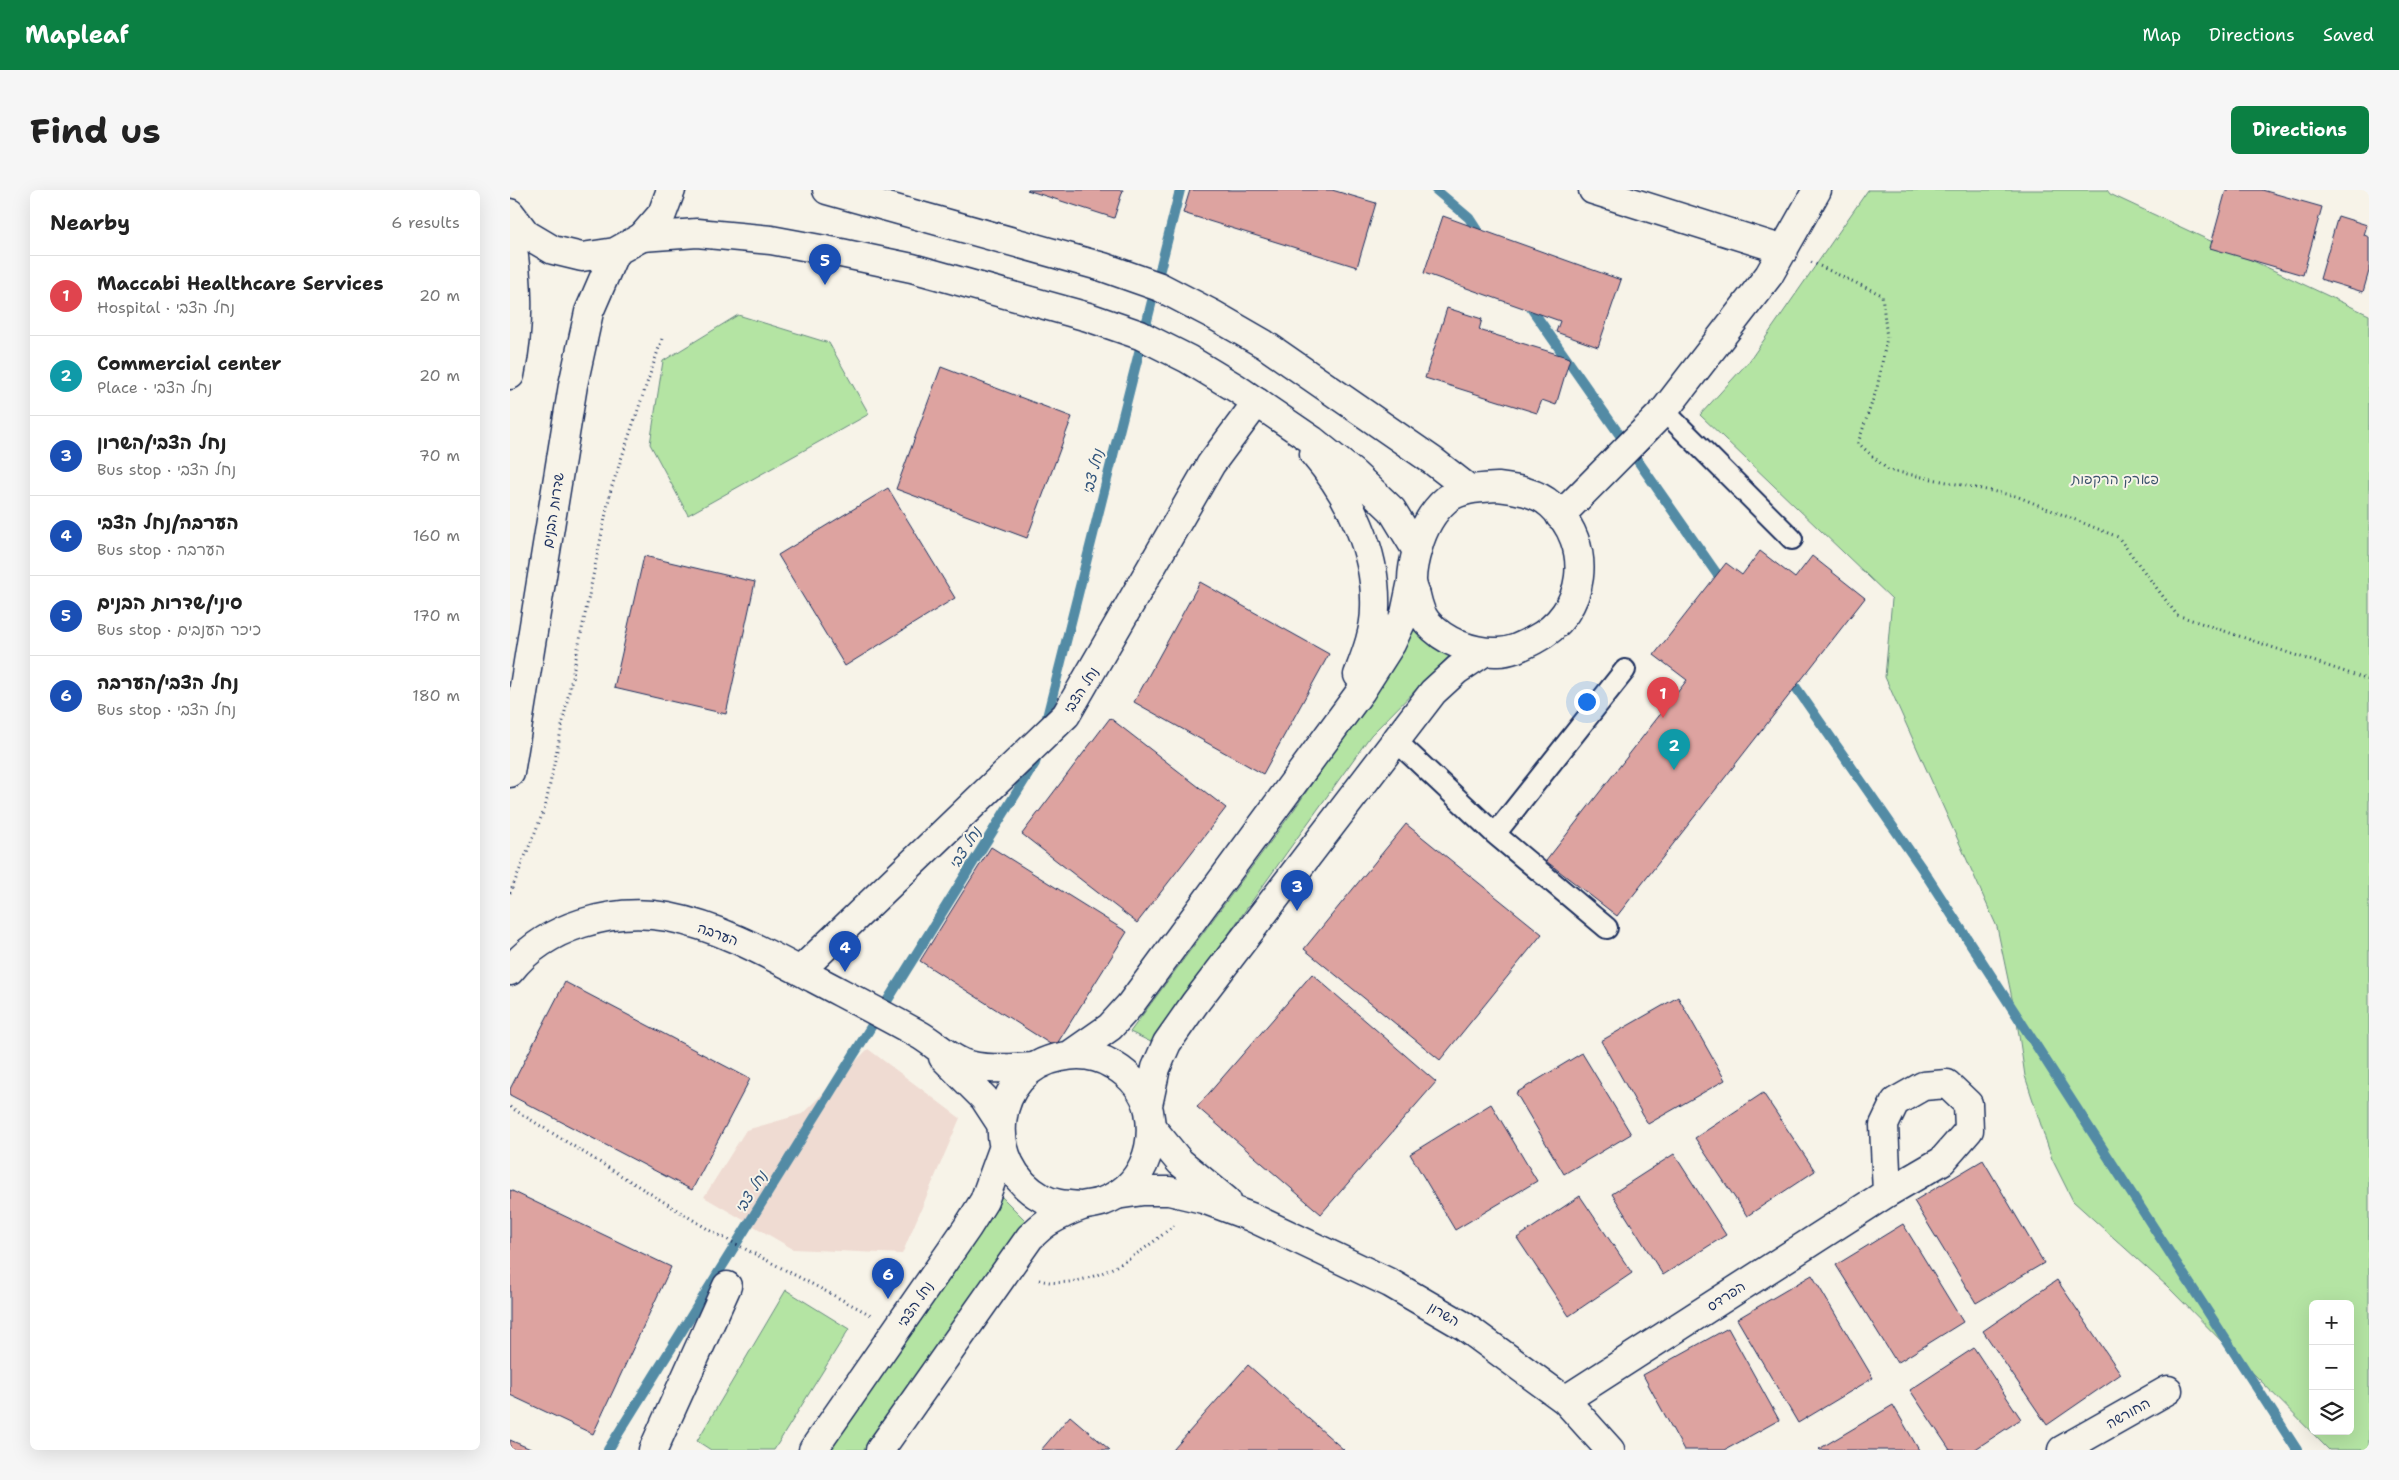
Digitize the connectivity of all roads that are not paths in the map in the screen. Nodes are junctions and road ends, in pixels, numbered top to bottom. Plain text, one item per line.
1 (671, 190) edge
2 (827, 190) edge
3 (1593, 190) edge
4 (1817, 190) edge
5 (510, 213) edge
6 (510, 226) edge
7 (642, 237) junction
8 (1784, 250) junction
9 (615, 252) junction
10 (510, 375) edge
11 (1257, 402) junction
12 (1664, 411) junction
13 (1285, 421) junction
14 (1470, 489) junction
15 (1560, 516) junction
16 (1792, 539) dead end
17 (1417, 552) junction
18 (1412, 581) junction
19 (1484, 652) junction
20 (1625, 670) dead end
21 (1342, 717) junction
22 (1395, 740) junction
23 (510, 773) edge
24 (1496, 834) junction
25 (1607, 928) dead end
26 (510, 971) edge
27 (800, 971) junction
28 (920, 1035) junction
29 (1070, 1055) junction
30 (1034, 1067) junction
31 (1150, 1117) junction
32 (1002, 1137) junction
33 (1887, 1193) dead end
34 (1116, 1195) junction
35 (1082, 1206) junction
36 (1251, 1217) junction
37 (727, 1286) dead end
38 (2168, 1390) dead end
39 (1565, 1400) junction
40 (652, 1450) edge
41 (813, 1450) edge
42 (880, 1450) edge
43 (1610, 1450) edge
44 (2062, 1450) edge

1 - 7 street
2 - 14 street
3 - 8 street
4 - 8 street
5 - 9 street
6 - 10 street
7 - 9 street
7 - 11 street
8 - 12 street
9 - 23 street, שדרות הבנים
11 - 13 street
11 - 27 street, נחל הצבי
12 - 15 street
12 - 16 lane
13 - 17 street
13 - 21 street
14 - 15 street
14 - 17 street
15 - 19 street
17 - 18 street
18 - 19 street
18 - 21 street
19 - 22 street
20 - 24 lane
21 - 29 street
22 - 24 lane
22 - 31 street
24 - 25 lane
26 - 27 street, הערבה
27 - 28 street, הערבה
28 - 30 street, הערבה
28 - 32 street, הערבה
29 - 30 street
29 - 31 street
30 - 32 street
31 - 34 street
31 - 36 street, השרון
32 - 35 street
32 - 41 street, נחל הצבי
33 - 39 street, הפרדס
34 - 35 street
34 - 36 street, השרון
35 - 42 street
36 - 39 street, השרון
37 - 40 street
38 - 44 street, החורשה
39 - 43 street, השרון

